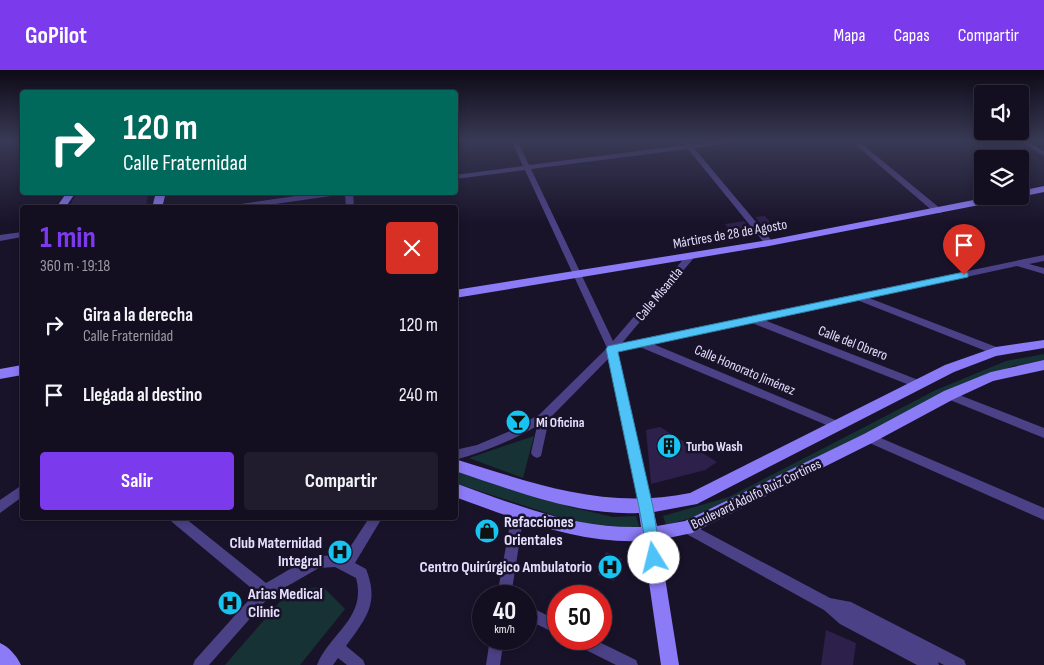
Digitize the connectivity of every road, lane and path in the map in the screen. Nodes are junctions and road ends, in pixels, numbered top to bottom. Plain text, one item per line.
1 (526, 168) joint
2 (707, 168) edge
3 (886, 168) edge
4 (458, 178) edge
5 (1044, 189) edge
6 (1029, 192) edge
7 (321, 195) edge
8 (974, 204) edge
9 (249, 205) edge
10 (938, 211) junction
11 (20, 235) edge
12 (0, 238) edge
13 (769, 243) junction
14 (690, 257) junction
15 (1044, 258) edge
16 (1017, 264) junction
17 (1044, 271) edge
18 (578, 275) junction
19 (458, 294) edge
20 (859, 298) junction
21 (750, 319) junction
22 (641, 343) junction
23 (1044, 344) edge
24 (612, 349) junction
25 (996, 351) junction
26 (1044, 365) edge
27 (20, 370) edge
28 (0, 374) edge
29 (917, 384) junction
30 (949, 395) junction
31 (544, 417) junction
32 (836, 425) junction
33 (1044, 433) edge
34 (869, 438) junction
35 (537, 453) dead end
36 (458, 454) edge
37 (458, 466) edge
38 (458, 491) edge
39 (20, 492) edge
40 (0, 507) edge
41 (646, 507) junction
42 (518, 513) junction
43 (1044, 514) edge
44 (178, 520) edge
45 (375, 520) edge
46 (687, 528) junction
47 (650, 535) junction
48 (346, 564) junction
49 (506, 585) edge
50 (266, 591) junction
51 (829, 605) junction
52 (337, 648) junction
53 (495, 650) edge
54 (601, 650) edge
55 (0, 652) edge
56 (12, 665) edge
57 (200, 665) edge
58 (324, 665) edge
59 (358, 665) edge
60 (493, 665) edge
61 (631, 665) edge
62 (670, 665) edge
63 (932, 665) edge
64 (959, 665) edge

1 - 4 street
1 - 18 street
2 - 13 street
3 - 10 street
5 - 6 main road
7 - 9 street
8 - 10 main road, Mártires de 28 de Agosto
10 - 13 main road, Mártires de 28 de Agosto
11 - 12 street
13 - 14 main road, Mártires de 28 de Agosto
14 - 18 main road, Mártires de 28 de Agosto
14 - 24 street, Calle Misantla
15 - 16 street
16 - 17 street
16 - 20 street
18 - 19 main road, Mártires de 28 de Agosto
18 - 24 street
20 - 21 street
20 - 25 street
21 - 22 street
21 - 29 street, Calle del Obrero
22 - 24 street
22 - 32 street, Calle Honorato Jiménez
23 - 25 main road, Boulevard Adolfo Ruiz Cortines
24 - 31 street, Calle Misantla
24 - 41 street
25 - 29 main road, Boulevard Adolfo Ruiz Cortines
26 - 30 main road, Boulevard Adolfo Ruiz Cortines
27 - 28 main road
29 - 32 main road, Boulevard Adolfo Ruiz Cortines
30 - 33 street
30 - 34 main road, Boulevard Adolfo Ruiz Cortines
31 - 35 street
31 - 36 street, Calle Misantla
32 - 41 main road, Boulevard Adolfo Ruiz Cortines
34 - 43 street
34 - 46 main road, Boulevard Adolfo Ruiz Cortines
37 - 41 main road, Boulevard Adolfo Ruiz Cortines
38 - 42 main road, Boulevard Adolfo Ruiz Cortines
39 - 40 street
41 - 47 main road
42 - 47 main road, Boulevard Adolfo Ruiz Cortines
42 - 49 street
44 - 50 street
45 - 48 street
46 - 47 main road, Boulevard Adolfo Ruiz Cortines
46 - 51 street
47 - 62 main road
48 - 50 street
48 - 52 street
50 - 57 street
51 - 63 street
51 - 64 street
52 - 58 street
52 - 59 street
53 - 60 street
54 - 61 street
55 - 56 main road

